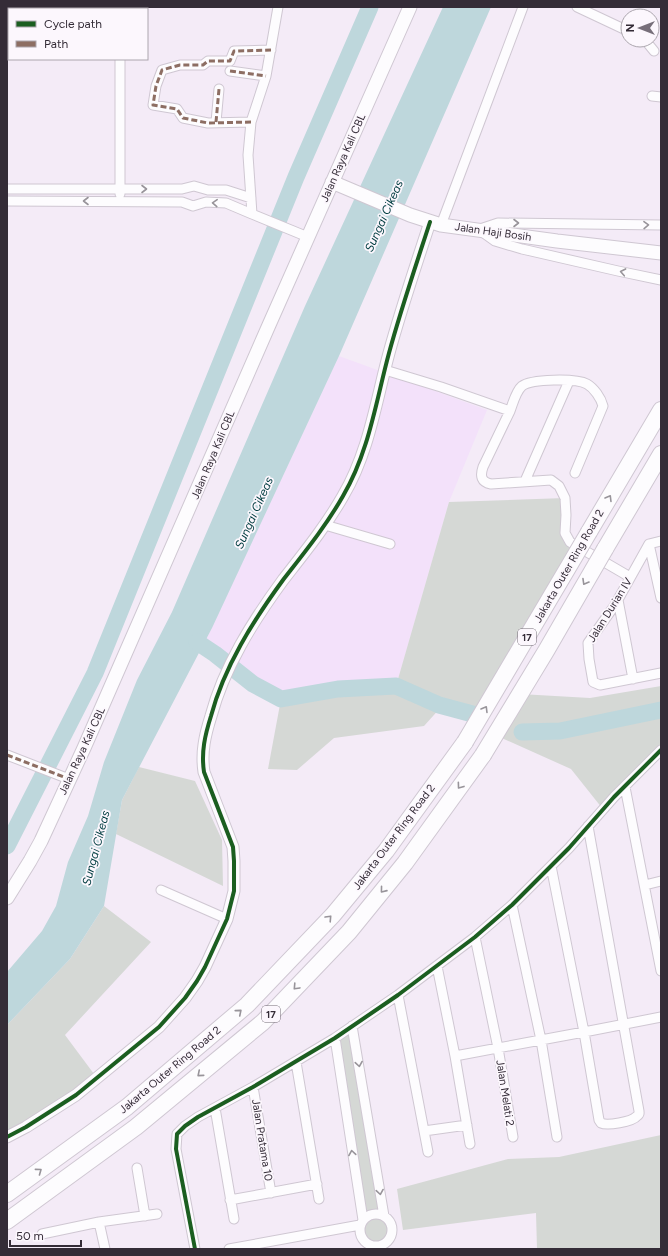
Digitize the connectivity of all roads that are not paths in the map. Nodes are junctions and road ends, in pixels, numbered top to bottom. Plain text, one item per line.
1 (278, 7) edge
2 (410, 7) edge
3 (523, 7) edge
4 (578, 7) edge
5 (620, 27) edge
6 (652, 48) edge
7 (271, 50) junction
8 (654, 51) dead end
9 (120, 60) edge
10 (230, 71) dead end
11 (266, 76) junction
12 (219, 89) dead end
13 (216, 122) junction
14 (251, 122) junction
15 (332, 182) junction
16 (7, 188) edge
17 (120, 189) junction
18 (251, 198) junction
19 (7, 201) edge
20 (120, 201) junction
21 (252, 214) junction
22 (436, 224) junction
23 (661, 225) edge
24 (478, 230) junction
25 (308, 237) junction
26 (661, 253) edge
27 (661, 280) edge
28 (385, 370) junction
29 (569, 380) junction
30 (661, 410) edge
31 (510, 411) junction
32 (661, 454) edge
33 (575, 473) dead end
34 (525, 481) junction
35 (325, 525) junction
36 (661, 541) edge
37 (390, 544) dead end
38 (649, 544) junction
39 (630, 578) junction
40 (661, 598) edge
41 (618, 600) junction
42 (661, 673) edge
43 (633, 679) junction
44 (661, 752) edge
45 (7, 755) edge
46 (69, 779) junction
47 (625, 787) junction
48 (588, 826) junction
49 (551, 866) junction
50 (661, 881) edge
51 (645, 885) junction
52 (160, 890) dead end
53 (7, 898) edge
54 (512, 905) junction
55 (227, 919) junction
56 (657, 927) edge
57 (475, 937) junction
58 (437, 966) junction
59 (661, 971) edge
60 (398, 995) junction
61 (661, 1017) edge
62 (624, 1024) junction
63 (352, 1026) junction
64 (584, 1032) junction
65 (335, 1038) junction
66 (541, 1040) junction
67 (498, 1048) junction
68 (455, 1056) junction
69 (296, 1062) junction
70 (253, 1087) junction
71 (215, 1108) junction
72 (467, 1125) junction
73 (424, 1131) junction
74 (7, 1137) edge
75 (512, 1137) dead end
76 (557, 1138) dead end
77 (470, 1144) dead end
78 (428, 1152) dead end
79 (137, 1168) dead end
80 (317, 1184) junction
81 (271, 1193) junction
82 (7, 1194) edge
83 (319, 1199) dead end
84 (230, 1200) junction
85 (157, 1214) dead end
86 (145, 1216) junction
87 (384, 1216) junction
88 (234, 1219) dead end
89 (7, 1221) edge
90 (99, 1222) junction
91 (361, 1222) junction
92 (42, 1234) dead end
93 (367, 1246) edge
94 (388, 1246) edge
95 (104, 1249) edge
96 (195, 1249) edge
97 (229, 1249) edge

1 - 7 street
2 - 15 main road, Jalan Raya Kali CBL
3 - 22 street
4 - 5 street
6 - 8 street
7 - 11 street
7 - 13 street
9 - 17 street
10 - 11 street
11 - 14 street
12 - 13 street
13 - 14 street
14 - 18 street
15 - 22 main road, Jalan Haji Bosih
15 - 25 main road, Jalan Raya Kali CBL
16 - 17 street
17 -> 18 street
17 - 20 street
18 - 21 street
20 -> 19 street
21 -> 20 street
21 - 25 street
22 - 24 main road, Jalan Haji Bosih
22 - 28 street
24 -> 23 street
24 - 26 main road, Jalan Haji Bosih
27 -> 24 street
25 - 46 main road, Jalan Raya Kali CBL
28 - 31 street
28 - 35 street
29 - 31 street
29 - 33 street
29 - 34 street
82 -> 30 highway, Jakarta Outer Ring Road 2 / 17, bridge
31 - 34 street
32 -> 89 highway, Jakarta Outer Ring Road 2 / 17, bridge
34 - 39 street
35 - 37 street
35 - 55 street
36 - 38 street
38 - 39 street, Jalan Durian IV
38 - 40 street
39 - 41 street, Jalan Durian IV
41 - 43 street
41 - 43 street, Jalan Durian IV
42 - 43 street, Jalan Durian IV
44 - 47 street
45 - 46 street
46 - 53 main road, Jalan Raya Kali CBL
47 - 48 street
47 - 51 street
48 - 49 street
48 - 62 street
49 - 54 street
49 - 64 street
50 - 51 street
51 - 56 street
52 - 55 street
54 - 57 street
54 - 66 street
55 - 74 street
56 - 59 street
57 - 58 street
57 - 67 street, Jalan Melati 2
58 - 60 street
58 - 68 street
60 - 63 street
60 - 73 street
61 - 62 street
62 - 64 street
62 - 64 street
63 - 65 street
63 -> 87 street
64 - 66 street
65 - 69 street
91 -> 65 street
66 - 67 street
66 - 76 street
67 - 68 street
67 - 75 street, Jalan Melati 2
68 - 72 street
69 - 70 street
69 - 80 street
70 - 71 street
70 - 81 street, Jalan Pratama 10
71 - 84 street
71 - 96 street
72 - 73 street
72 - 77 street
73 - 78 street
79 - 86 street
80 - 81 street
80 - 83 street
81 - 84 street
84 - 88 street
85 - 86 street
86 - 90 street
87 - 91 street
87 - 94 street
90 - 92 street
90 - 95 street
91 - 93 street
91 - 97 street
93 - 94 street

